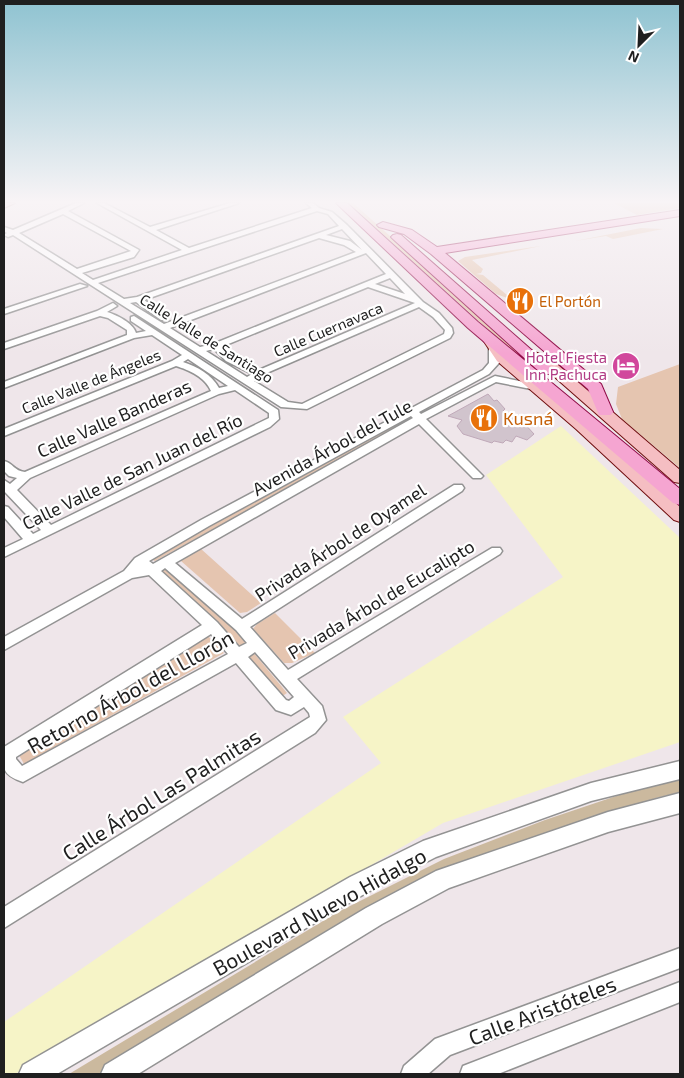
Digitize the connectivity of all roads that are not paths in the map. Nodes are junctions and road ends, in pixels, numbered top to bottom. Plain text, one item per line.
1 (35, 253) edge
2 (42, 253) edge
3 (133, 253) edge
4 (182, 253) edge
5 (269, 253) edge
6 (359, 253) edge
7 (368, 253) edge
8 (396, 253) edge
9 (416, 253) edge
10 (449, 253) edge
11 (451, 253) edge
12 (439, 255) junction
13 (76, 272) junction
14 (392, 274) junction
15 (93, 282) junction
16 (368, 284) junction
17 (83, 286) junction
18 (139, 299) junction
19 (123, 302) junction
20 (419, 302) junction
21 (475, 305) junction
22 (113, 306) junction
23 (4, 312) edge
24 (100, 313) junction
25 (142, 315) junction
26 (133, 318) junction
27 (174, 322) junction
28 (163, 328) junction
29 (152, 332) junction
30 (132, 336) junction
31 (490, 340) junction
32 (4, 346) edge
33 (216, 346) junction
34 (199, 350) junction
35 (188, 355) junction
36 (175, 363) junction
37 (223, 365) junction
38 (212, 370) junction
39 (259, 373) junction
40 (491, 376) junction
41 (248, 381) junction
42 (4, 385) edge
43 (237, 387) junction
44 (536, 387) junction
45 (216, 392) junction
46 (424, 405) junction
47 (411, 411) junction
48 (434, 412) junction
49 (421, 418) junction
50 (599, 418) junction
51 (274, 419) joint
52 (4, 433) edge
53 (4, 464) edge
54 (26, 476) junction
55 (477, 476) dead end
56 (680, 478) edge
57 (680, 485) edge
58 (7, 487) edge
59 (458, 488) dead end
60 (680, 499) edge
61 (4, 510) edge
62 (680, 516) edge
63 (50, 531) junction
64 (31, 540) junction
65 (496, 551) dead end
66 (4, 553) edge
67 (140, 561) junction
68 (166, 562) junction
69 (152, 570) junction
70 (128, 574) junction
71 (204, 595) junction
72 (189, 604) junction
73 (212, 626) junction
74 (241, 626) junction
75 (4, 644) edge
76 (256, 645) junction
77 (238, 655) junction
78 (286, 678) junction
79 (305, 698) junction
80 (680, 770) edge
81 (680, 803) edge
82 (4, 918) edge
83 (680, 958) edge
84 (680, 992) edge
85 (32, 1074) edge
86 (114, 1074) edge
87 (414, 1074) edge
88 (471, 1074) edge

1 - 17 street, Calle Valle de Santiago
2 - 13 street, Calle Valle de Santiago
3 - 13 street
4 - 15 street
5 - 18 street
6 - 27 street
7 - 14 street
8 - 31 main road
9 - 21 main road
10 - 12 main road
11 - 12 main road
12 - 21 main road
12 - 50 main road
13 - 15 street, Calle Valle de Santiago
14 - 16 street
14 - 20 street
15 - 19 street, Calle Valle de Santiago
16 - 20 street
16 - 33 street
17 - 22 street, Calle Valle de Santiago
17 - 23 street
18 - 19 street
18 - 27 street
19 - 25 street, Calle Valle de Santiago
20 - 39 street, Calle Cuernavaca
20 - 41 street, Calle Valle de Santiago
21 - 50 main road
22 - 24 street
22 - 26 street, Calle Valle de Santiago
24 - 30 street
24 - 32 street
25 - 26 street
25 - 28 street, Calle Valle de Santiago
26 - 29 street, Calle Valle de Santiago
27 - 28 street
28 - 34 street, Calle Valle de Santiago
29 - 30 street
29 - 35 street, Calle Valle de Santiago
30 - 42 street
31 - 40 street
31 - 44 main road
31 - 50 main road
33 - 34 street
33 - 39 street
34 - 37 street, Calle Valle de Santiago
35 - 36 street, Calle Valle de Ángeles
35 - 38 street, Calle Valle de Santiago
36 - 45 street
36 - 52 street, Calle Valle de Ángeles
37 - 38 street
37 - 41 street, Calle Valle de Santiago
38 - 43 street, Calle Valle de Santiago
39 - 41 street, Calle Cuernavaca
40 - 44 street
40 - 46 street, Avenida Árbol del Tule
40 - 48 street, Avenida Árbol del Tule
43 - 45 street, Calle Valle Banderas
43 - 51 street, Calle Valle de Santiago
44 - 62 main road
45 - 54 street, Calle Valle Banderas
46 - 47 street, Avenida Árbol del Tule
46 - 48 street
47 - 49 street
47 - 67 street, Avenida Árbol del Tule
48 - 49 street, Avenida Árbol del Tule
49 - 55 street
49 - 68 street, Avenida Árbol del Tule
50 - 56 main road
50 - 57 main road
50 - 60 main road
51 - 63 street, Calle Valle de San Juan del Río
53 - 54 street
54 - 58 street, Calle Valle Banderas
58 - 63 street
59 - 74 street, Privada Árbol de Oyamel
61 - 64 street
63 - 64 street, Calle Valle de San Juan del Río
64 - 66 street, Calle Valle de San Juan del Río
65 - 78 street, Privada Árbol de Eucalipto
67 - 69 street
67 - 70 street, Avenida Árbol del Tule
68 - 69 street, Avenida Árbol del Tule
68 - 71 street
69 - 70 street
69 - 72 street
70 - 75 street
71 - 72 street
71 - 74 street
72 - 73 street
73 - 77 street
73 - 77 street, Retorno Árbol del Llorón
74 - 76 street
76 - 77 street, Retorno Árbol del Llorón
76 - 78 street
77 - 79 street
78 - 79 street
79 - 82 street, Calle Árbol Las Palmitas
80 - 85 street, Boulevard Nuevo Hidalgo
81 - 86 street, Boulevard Nuevo Hidalgo
83 - 87 street, Calle Aristóteles
84 - 88 street, Calle Aristóteles

